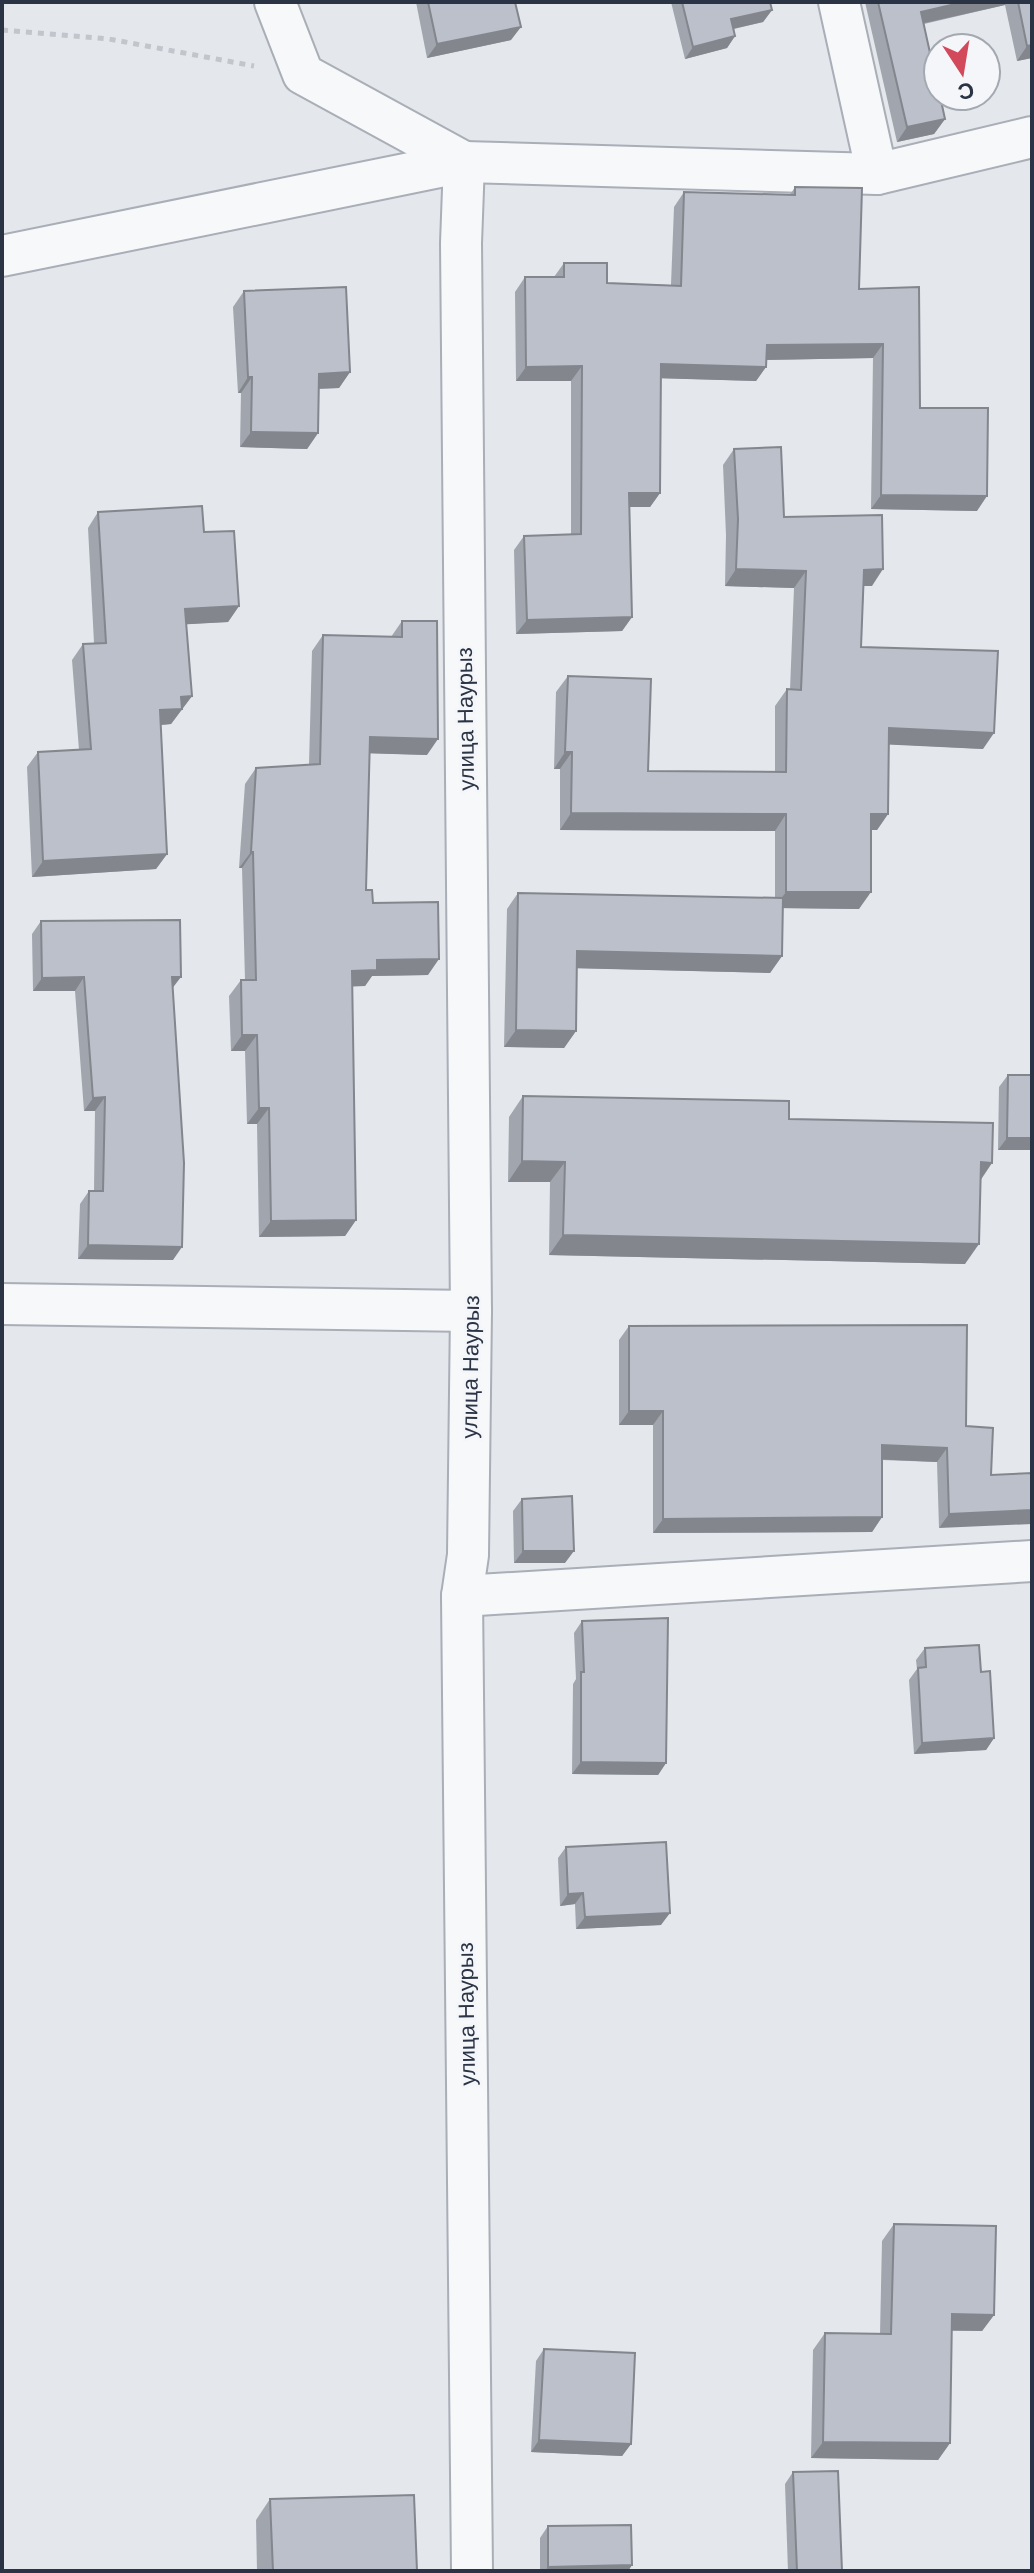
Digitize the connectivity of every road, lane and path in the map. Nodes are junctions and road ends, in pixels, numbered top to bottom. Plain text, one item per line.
1 (275, 2) edge
2 (839, 2) edge
3 (2, 30) edge
4 (303, 74) junction
5 (1032, 137) edge
6 (464, 162) junction
7 (877, 174) junction
8 (2, 256) edge
9 (2, 1304) edge
10 (471, 1311) junction
11 (1032, 1561) edge
12 (462, 1596) junction
13 (472, 2571) edge

1 - 4 street
2 - 7 street
3 - 4 path
4 - 6 street
5 - 7 street
6 - 7 street
6 - 8 street
6 - 10 street, улица Наурыз
9 - 10 street
10 - 12 street, улица Наурыз
11 - 12 street
12 - 13 street, улица Наурыз

